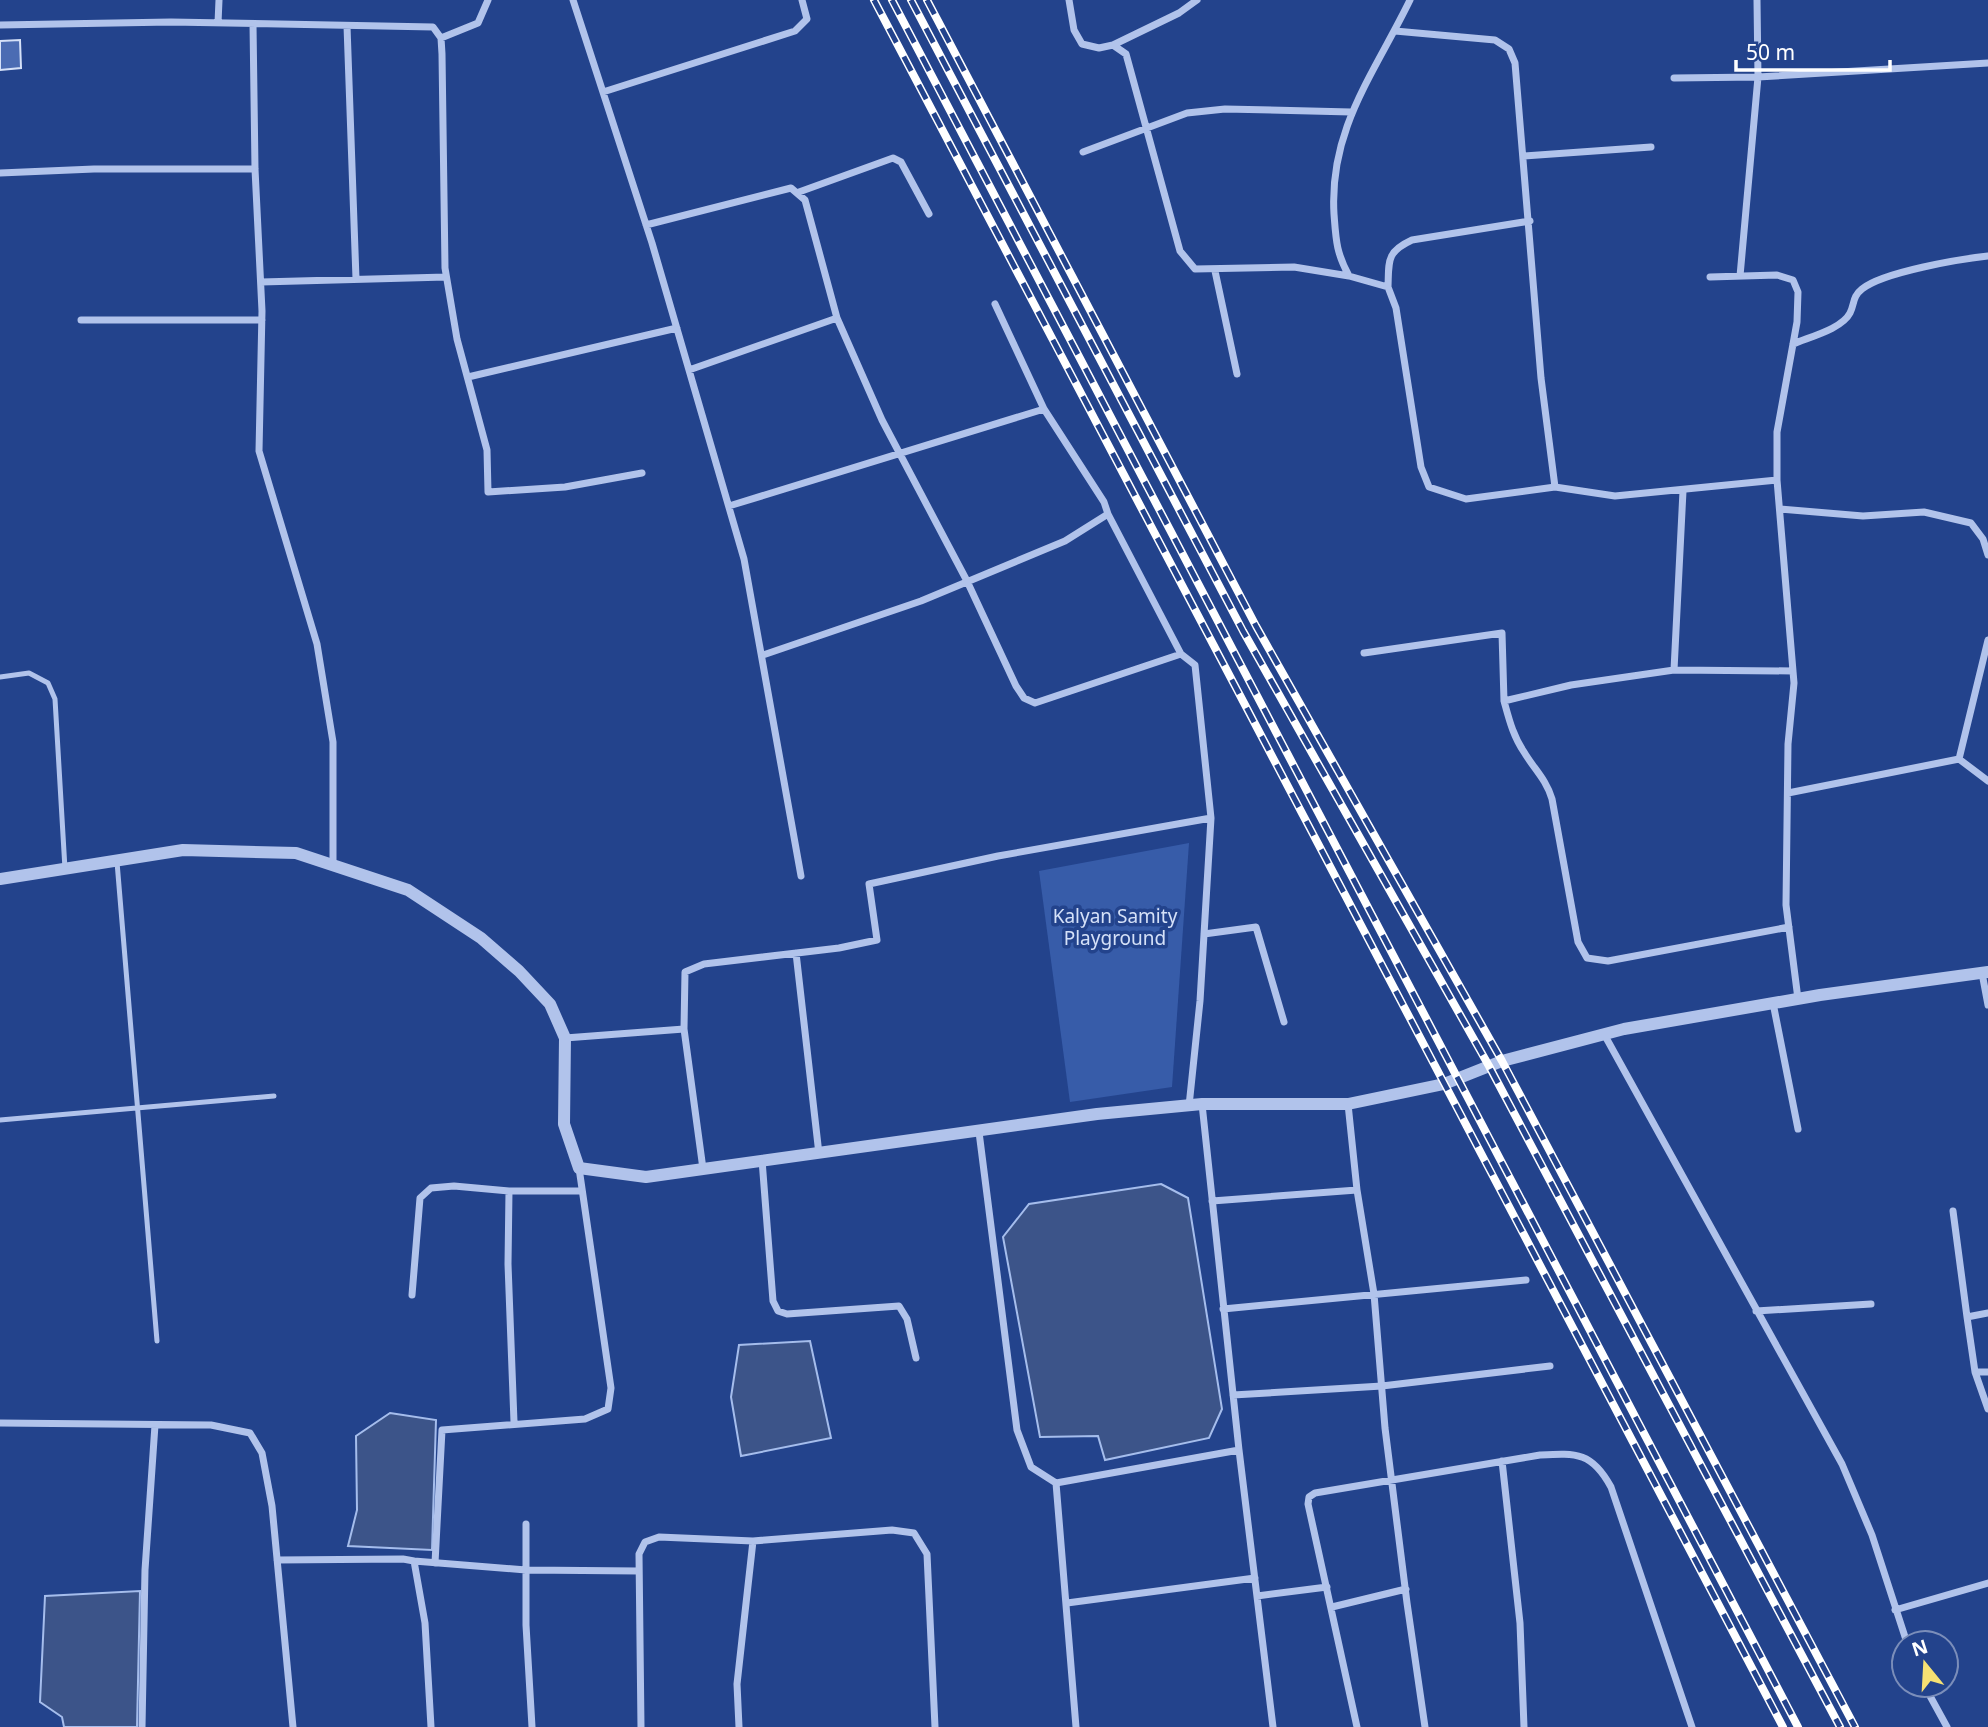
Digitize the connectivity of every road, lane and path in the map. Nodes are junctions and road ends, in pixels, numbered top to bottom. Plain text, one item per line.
1 (219, 0) edge
2 (488, 0) edge
3 (573, 0) edge
4 (802, 0) edge
5 (1069, 0) edge
6 (1197, 0) edge
7 (1410, 0) edge
8 (1757, 0) edge
9 (218, 23) junction
10 (253, 24) junction
11 (0, 25) edge
12 (347, 26) junction
13 (1395, 31) junction
14 (441, 38) junction
15 (1112, 45) junction
16 (1988, 63) edge
17 (1674, 78) dead end
18 (1758, 78) junction
19 (603, 92) junction
20 (1351, 112) junction
21 (1148, 125) junction
22 (1651, 147) dead end
23 (1083, 152) dead end
24 (1524, 156) junction
25 (255, 169) junction
26 (0, 173) edge
27 (799, 192) junction
28 (929, 214) dead end
29 (1530, 221) junction
30 (646, 225) junction
31 (1988, 257) edge
32 (1215, 271) junction
33 (1349, 276) junction
34 (1740, 276) junction
35 (446, 277) junction
36 (1710, 277) dead end
37 (356, 279) junction
38 (261, 282) junction
39 (1388, 286) junction
40 (995, 304) dead end
41 (837, 318) junction
42 (81, 320) dead end
43 (262, 320) junction
44 (677, 328) junction
45 (1793, 344) junction
46 (690, 370) junction
47 (1237, 374) dead end
48 (468, 377) junction
49 (1044, 409) junction
50 (899, 454) junction
51 (642, 472) dead end
52 (1777, 480) junction
53 (1555, 487) junction
54 (1683, 491) junction
55 (729, 506) junction
56 (1780, 509) junction
57 (1108, 514) junction
58 (1988, 555) edge
59 (967, 581) junction
60 (1988, 640) edge
61 (1364, 653) dead end
62 (763, 654) junction
63 (1181, 654) junction
64 (1674, 670) junction
65 (1793, 671) junction
66 (0, 677) edge
67 (1504, 701) junction
68 (1959, 759) junction
69 (1988, 781) edge
70 (1788, 793) junction
71 (1211, 818) junction
72 (117, 862) junction
73 (333, 865) junction
74 (65, 871) junction
75 (800, 876) dead end
76 (0, 879) edge
77 (1789, 927) junction
78 (1204, 933) junction
79 (796, 953) junction
80 (1985, 972) edge
81 (1798, 999) junction
82 (1773, 1003) junction
83 (1988, 1005) edge
84 (1284, 1022) dead end
85 (684, 1029) junction
86 (1603, 1034) junction
87 (565, 1038) junction
88 (274, 1096) dead end
89 (1348, 1104) junction
90 (1195, 1105) junction
91 (140, 1108) junction
92 (0, 1120) edge
93 (1798, 1129) dead end
94 (979, 1132) junction
95 (818, 1154) junction
96 (762, 1160) junction
97 (579, 1168) junction
98 (703, 1169) junction
99 (1357, 1190) junction
100 (509, 1191) junction
101 (582, 1191) junction
102 (1212, 1201) junction
103 (1953, 1211) dead end
104 (1527, 1280) dead end
105 (1374, 1294) junction
106 (412, 1295) dead end
107 (1871, 1304) dead end
108 (1223, 1309) junction
109 (1756, 1311) junction
110 (1988, 1313) edge
111 (1967, 1317) junction
112 (158, 1341) dead end
113 (916, 1358) dead end
114 (1550, 1366) dead end
115 (1988, 1371) edge
116 (1975, 1373) junction
117 (1382, 1386) junction
118 (1233, 1395) junction
119 (1988, 1409) edge
120 (514, 1422) junction
121 (0, 1423) edge
122 (155, 1425) junction
123 (1239, 1450) junction
124 (1502, 1461) junction
125 (1394, 1480) junction
126 (1056, 1483) junction
127 (526, 1524) dead end
128 (753, 1541) junction
129 (277, 1560) junction
130 (414, 1561) junction
131 (435, 1563) junction
132 (526, 1570) junction
133 (639, 1571) junction
134 (1255, 1578) junction
135 (1988, 1583) edge
136 (1327, 1587) junction
137 (1406, 1589) junction
138 (1257, 1595) junction
139 (1067, 1603) junction
140 (1332, 1607) junction
141 (1895, 1609) junction
142 (1902, 1629) edge
143 (1932, 1699) edge
144 (142, 1727) edge
145 (293, 1727) edge
146 (431, 1727) edge
147 (532, 1727) edge
148 (641, 1727) edge
149 (739, 1727) edge
150 (935, 1727) edge
151 (1076, 1727) edge
152 (1273, 1727) edge
153 (1357, 1727) edge
154 (1425, 1727) edge
155 (1524, 1727) edge
156 (1692, 1727) edge
157 (1947, 1727) edge

1 - 9 street
2 - 14 street
3 - 19 street
4 - 19 street
5 - 15 street
6 - 15 street
7 - 13 street
8 - 18 street
9 - 10 street
9 - 11 street
10 - 12 street
10 - 25 street
12 - 14 street
12 - 37 street
13 - 20 street
13 - 24 street
14 - 35 street
15 - 21 street
16 - 18 street
17 - 18 street
18 - 34 street
19 - 30 street
20 - 21 street
20 - 33 street
21 - 23 street
21 - 32 street
22 - 24 street
24 - 29 street
25 - 26 street
25 - 38 street
27 - 28 street
27 - 30 street
27 - 41 street
29 - 39 street
29 - 53 street
30 - 44 street
31 - 45 street
32 - 33 street
32 - 47 street
33 - 39 street
34 - 36 street
34 - 45 street
35 - 37 street
35 - 48 street
37 - 38 street
38 - 43 street
39 - 53 street
40 - 49 street
41 - 46 street
41 - 50 street
42 - 43 street
43 - 73 street
44 - 46 street
44 - 48 street
45 - 52 street
46 - 55 street
48 - 51 street
49 - 50 street
49 - 57 street
50 - 55 street
50 - 59 street
52 - 54 street
52 - 56 street
53 - 54 street
54 - 64 street
55 - 62 street
56 - 58 street
56 - 65 street
57 - 59 street
57 - 63 street
59 - 62 street
59 - 63 street
60 - 68 street
61 - 67 street
62 - 75 street
63 - 71 street
64 - 65 street
64 - 67 street
65 - 70 street
66 - 74 lane
67 - 77 street
68 - 69 street
68 - 70 street
70 - 77 street
71 - 78 street
71 - 79 street
72 - 73 street
72 - 74 street
72 - 91 lane
73 - 87 street
74 - 76 street
77 - 81 street
78 - 84 street
78 - 90 street
79 - 85 street
79 - 95 street
80 - 81 street
80 - 83 street
81 - 82 street
82 - 86 street
82 - 93 street
85 - 87 street
85 - 98 street
86 - 89 street
86 - 109 street
87 - 97 street
88 - 91 lane
89 - 90 street
89 - 99 street
90 - 94 street
90 - 102 street
91 - 92 lane
91 - 112 lane
94 - 95 street
94 - 126 street
95 - 96 street
96 - 98 street
96 - 113 street
97 - 98 street
97 - 101 street
99 - 102 street
99 - 105 street
100 - 101 street
100 - 106 street
100 - 120 street
101 - 120 street
102 - 108 street
103 - 111 street
104 - 105 street
105 - 108 street
105 - 117 street
107 - 109 street
108 - 118 street
109 - 141 street
110 - 111 street
111 - 116 street
114 - 117 street
115 - 116 street
116 - 119 street
117 - 118 street
117 - 125 street
118 - 123 street
120 - 131 street
121 - 122 street
122 - 129 street
122 - 144 street
123 - 126 street
123 - 134 street
124 - 125 street
124 - 155 street
124 - 156 street
125 - 136 street
125 - 137 street
126 - 139 street
127 - 132 street
128 - 133 street
128 - 149 street
128 - 150 street
129 - 130 street
129 - 145 street
130 - 131 street
130 - 146 street
131 - 132 street
132 - 133 street
132 - 147 street
133 - 148 street
134 - 138 street
134 - 139 street
135 - 141 street
136 - 138 street
136 - 140 street
137 - 140 street
137 - 154 street
138 - 152 street
139 - 151 street
140 - 153 street
141 - 142 street
143 - 157 street

